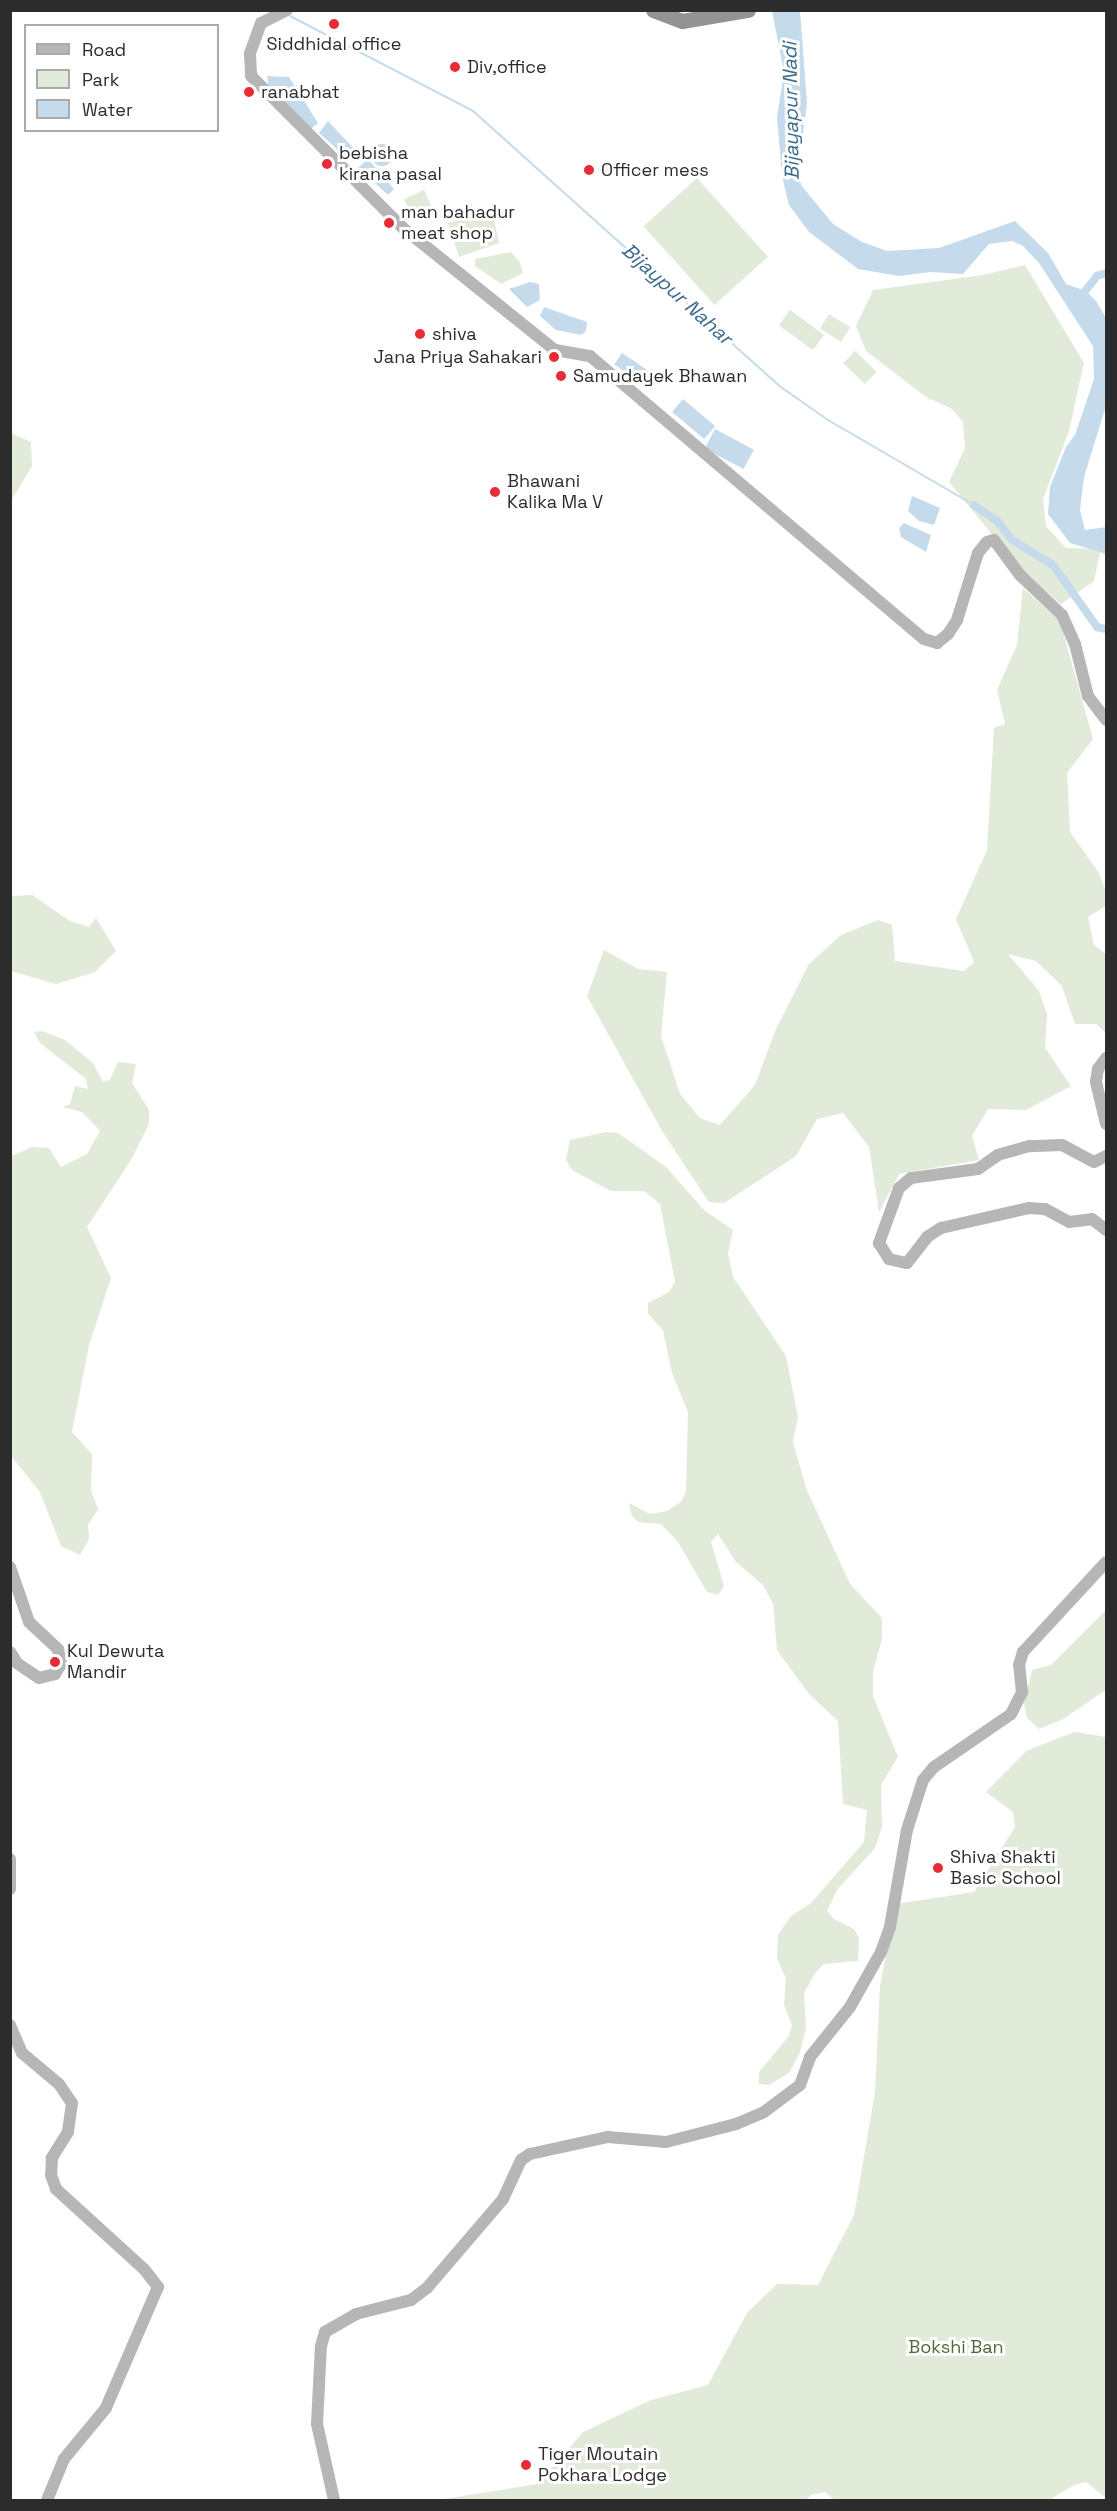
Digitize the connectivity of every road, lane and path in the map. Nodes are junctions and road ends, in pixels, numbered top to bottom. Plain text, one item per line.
1 (287, 10) edge
2 (653, 10) edge
3 (746, 11) edge
4 (1107, 720) edge
5 (1107, 1059) edge
6 (1107, 1124) edge
7 (1107, 1156) edge
8 (1107, 1230) edge
9 (1107, 1562) edge
10 (10, 1567) edge
11 (10, 1653) edge
12 (10, 1859) edge
13 (10, 1889) edge
14 (10, 2025) edge
15 (46, 2500) edge
16 (334, 2500) edge

1 - 4 main road
2 - 3 highway
5 - 6 main road
7 - 8 main road
9 - 16 main road
10 - 11 main road
12 - 13 main road
14 - 15 main road

